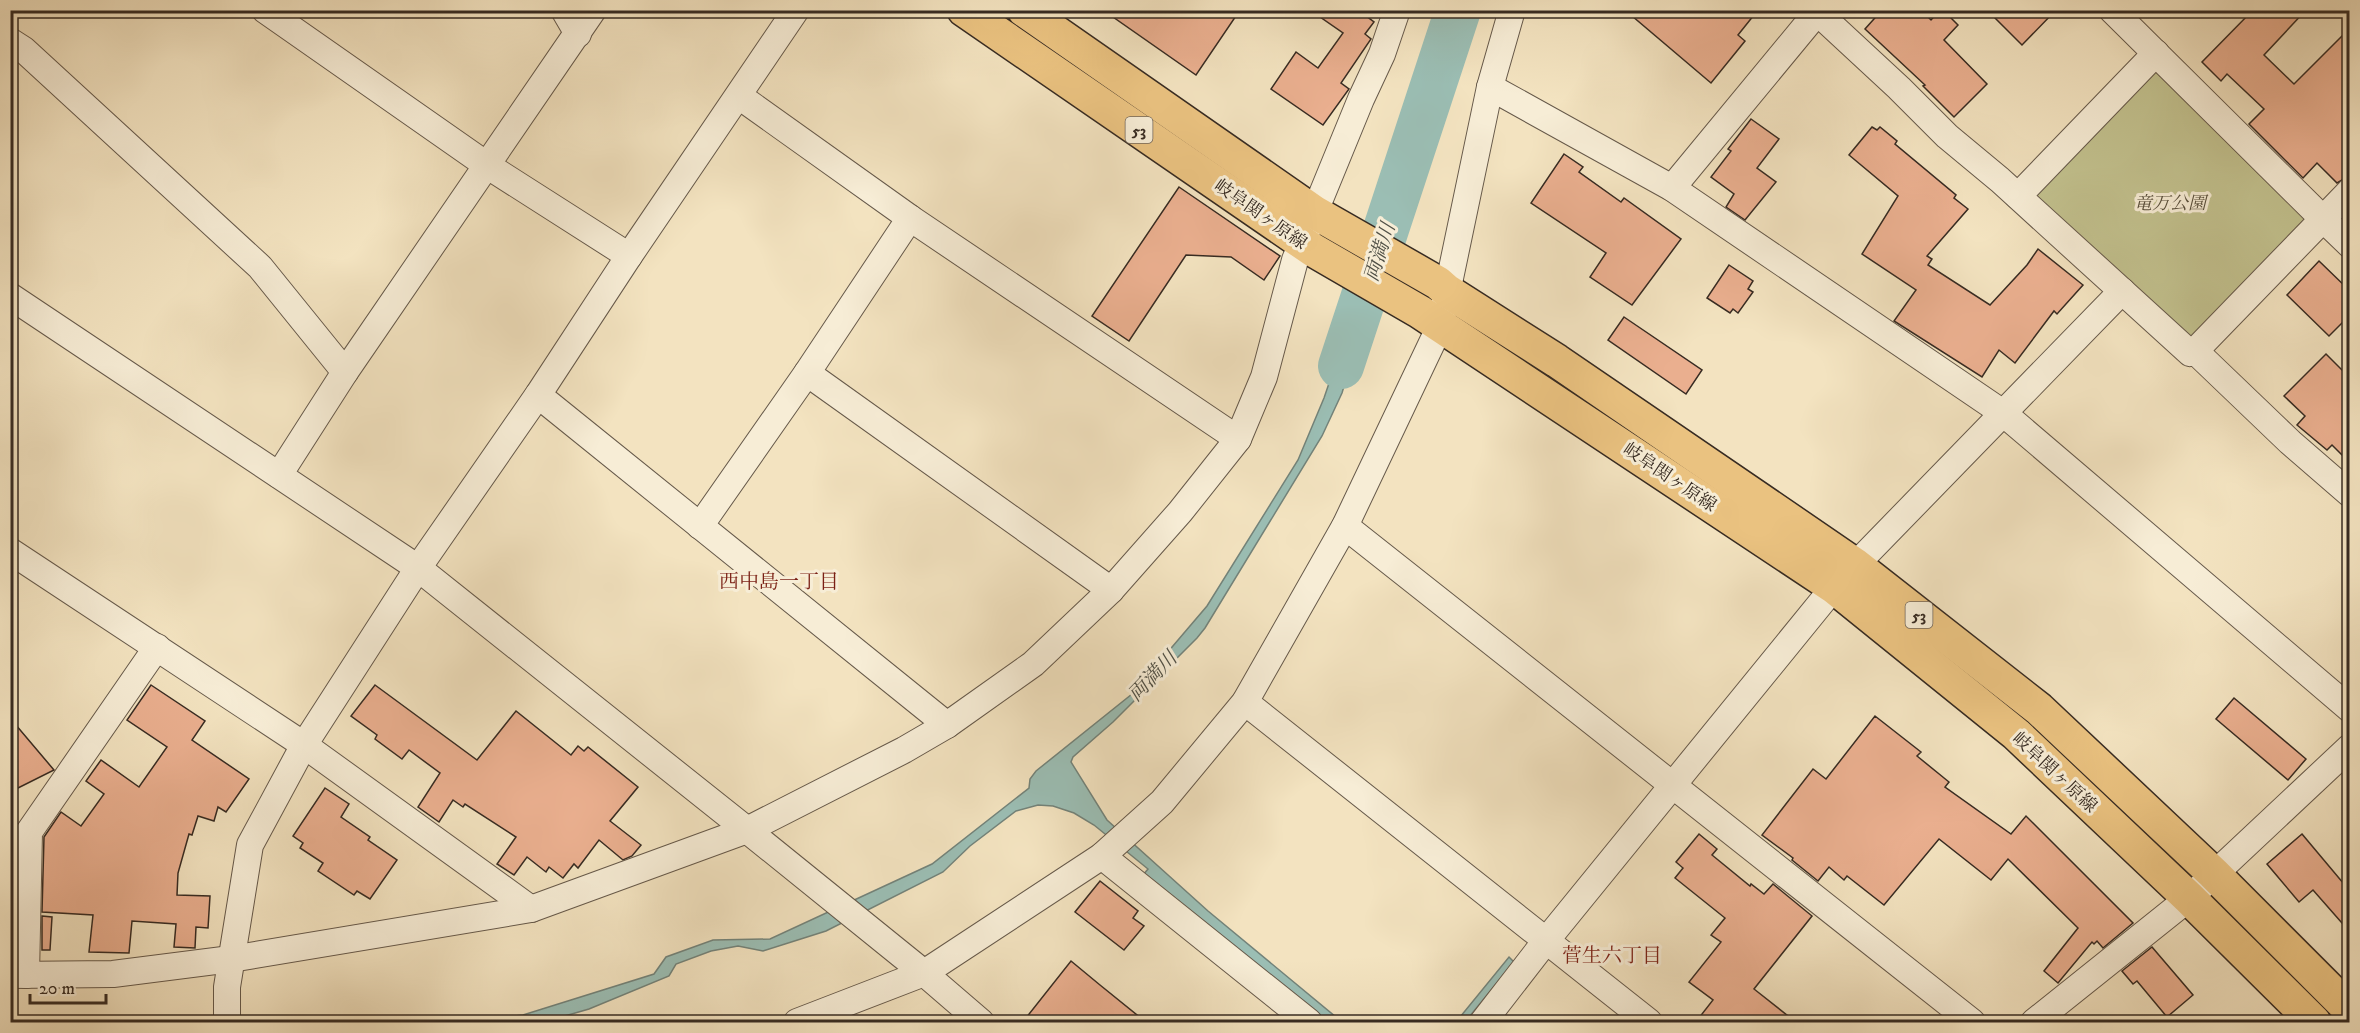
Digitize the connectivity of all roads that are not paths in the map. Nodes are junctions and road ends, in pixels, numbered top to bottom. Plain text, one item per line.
1 (265, 10) edge
2 (564, 10) edge
3 (593, 10) edge
4 (796, 10) edge
5 (964, 10) edge
6 (1024, 10) edge
7 (1397, 10) edge
8 (1512, 10) edge
9 (2112, 10) edge
10 (1818, 11) edge
11 (578, 34) junction
12 (10, 41) edge
13 (2156, 53) junction
14 (1490, 87) junction
15 (739, 96) junction
16 (488, 165) junction
17 (1672, 188) junction
18 (2349, 191) edge
19 (2018, 196) junction
20 (1323, 217) junction
21 (910, 218) junction
22 (2323, 219) junction
23 (2349, 245) edge
24 (1308, 246) junction
25 (628, 256) junction
26 (1443, 287) junction
27 (2122, 291) junction
28 (10, 296) edge
29 (1430, 319) junction
30 (2195, 351) junction
31 (345, 372) junction
32 (807, 373) junction
33 (538, 395) junction
34 (2003, 413) junction
35 (1238, 438) junction
36 (279, 475) junction
37 (2349, 494) edge
38 (700, 526) junction
39 (1345, 526) junction
40 (10, 551) edge
41 (418, 568) junction
42 (1844, 575) junction
43 (1111, 590) junction
44 (158, 647) junction
45 (1245, 702) junction
46 (2349, 709) edge
47 (947, 725) junction
48 (304, 745) junction
49 (2349, 747) edge
50 (1672, 785) junction
51 (20, 830) edge
52 (747, 830) junction
53 (1102, 856) junction
54 (2213, 873) junction
55 (2189, 898) junction
56 (531, 909) junction
57 (1545, 942) junction
58 (231, 959) junction
59 (924, 973) junction
60 (18, 975) edge
61 (2349, 1010) edge
62 (227, 1023) edge
63 (797, 1023) edge
64 (981, 1023) edge
65 (1309, 1023) edge
66 (1483, 1023) edge
67 (1649, 1023) edge
68 (1972, 1023) edge
69 (2034, 1023) edge
70 (2314, 1023) edge

1 - 16 street
2 - 11 street
3 - 11 street
4 - 15 street
5 - 24 main road, 岐阜関ヶ原線 / 53
6 - 20 main road, 岐阜関ヶ原線 / 53
7 - 20 street
8 - 14 street
9 - 13 street
10 - 17 street
10 - 19 street
11 - 16 street
12 - 31 street
13 - 19 street
13 - 22 street
14 - 17 street
14 - 26 street
15 - 21 street
15 - 25 street
16 - 25 street
16 - 31 street
17 - 34 street
18 - 22 street
19 - 27 street
20 - 24 street
20 - 26 main road, 岐阜関ヶ原線 / 53
21 - 32 street
21 - 35 street
22 - 23 street
22 - 30 street
24 - 29 main road, 岐阜関ヶ原線 / 53
24 - 35 street
25 - 33 street
26 - 29 street
26 - 42 main road, 岐阜関ヶ原線 / 53
27 - 30 street
27 - 34 street
28 - 36 street
29 - 39 street
29 - 42 main road, 岐阜関ヶ原線 / 53
30 - 37 street
31 - 36 street
32 - 38 street
32 - 43 street
33 - 38 street
33 - 41 street
34 - 42 street
34 - 46 street
35 - 43 street
36 - 41 street
38 - 47 street
39 - 45 street
39 - 50 street
40 - 44 street
41 - 48 street
41 - 52 street
42 - 50 street
42 - 54 main road, 岐阜関ヶ原線 / 53
42 - 55 main road, 岐阜関ヶ原線 / 53
43 - 47 street
44 - 48 street
44 - 51 street
45 - 53 street
45 - 57 street
47 - 52 street
48 - 56 street
48 - 58 street
49 - 54 street
50 - 57 street
50 - 68 street
51 - 60 street
52 - 56 street
52 - 59 street
53 - 59 street
53 - 65 street
54 - 55 street
54 - 61 main road, 岐阜関ヶ原線 / 53
55 - 69 street
55 - 70 main road, 岐阜関ヶ原線 / 53
56 - 58 street
57 - 66 street
57 - 67 street
58 - 60 street
58 - 62 street
59 - 63 street
59 - 64 street

